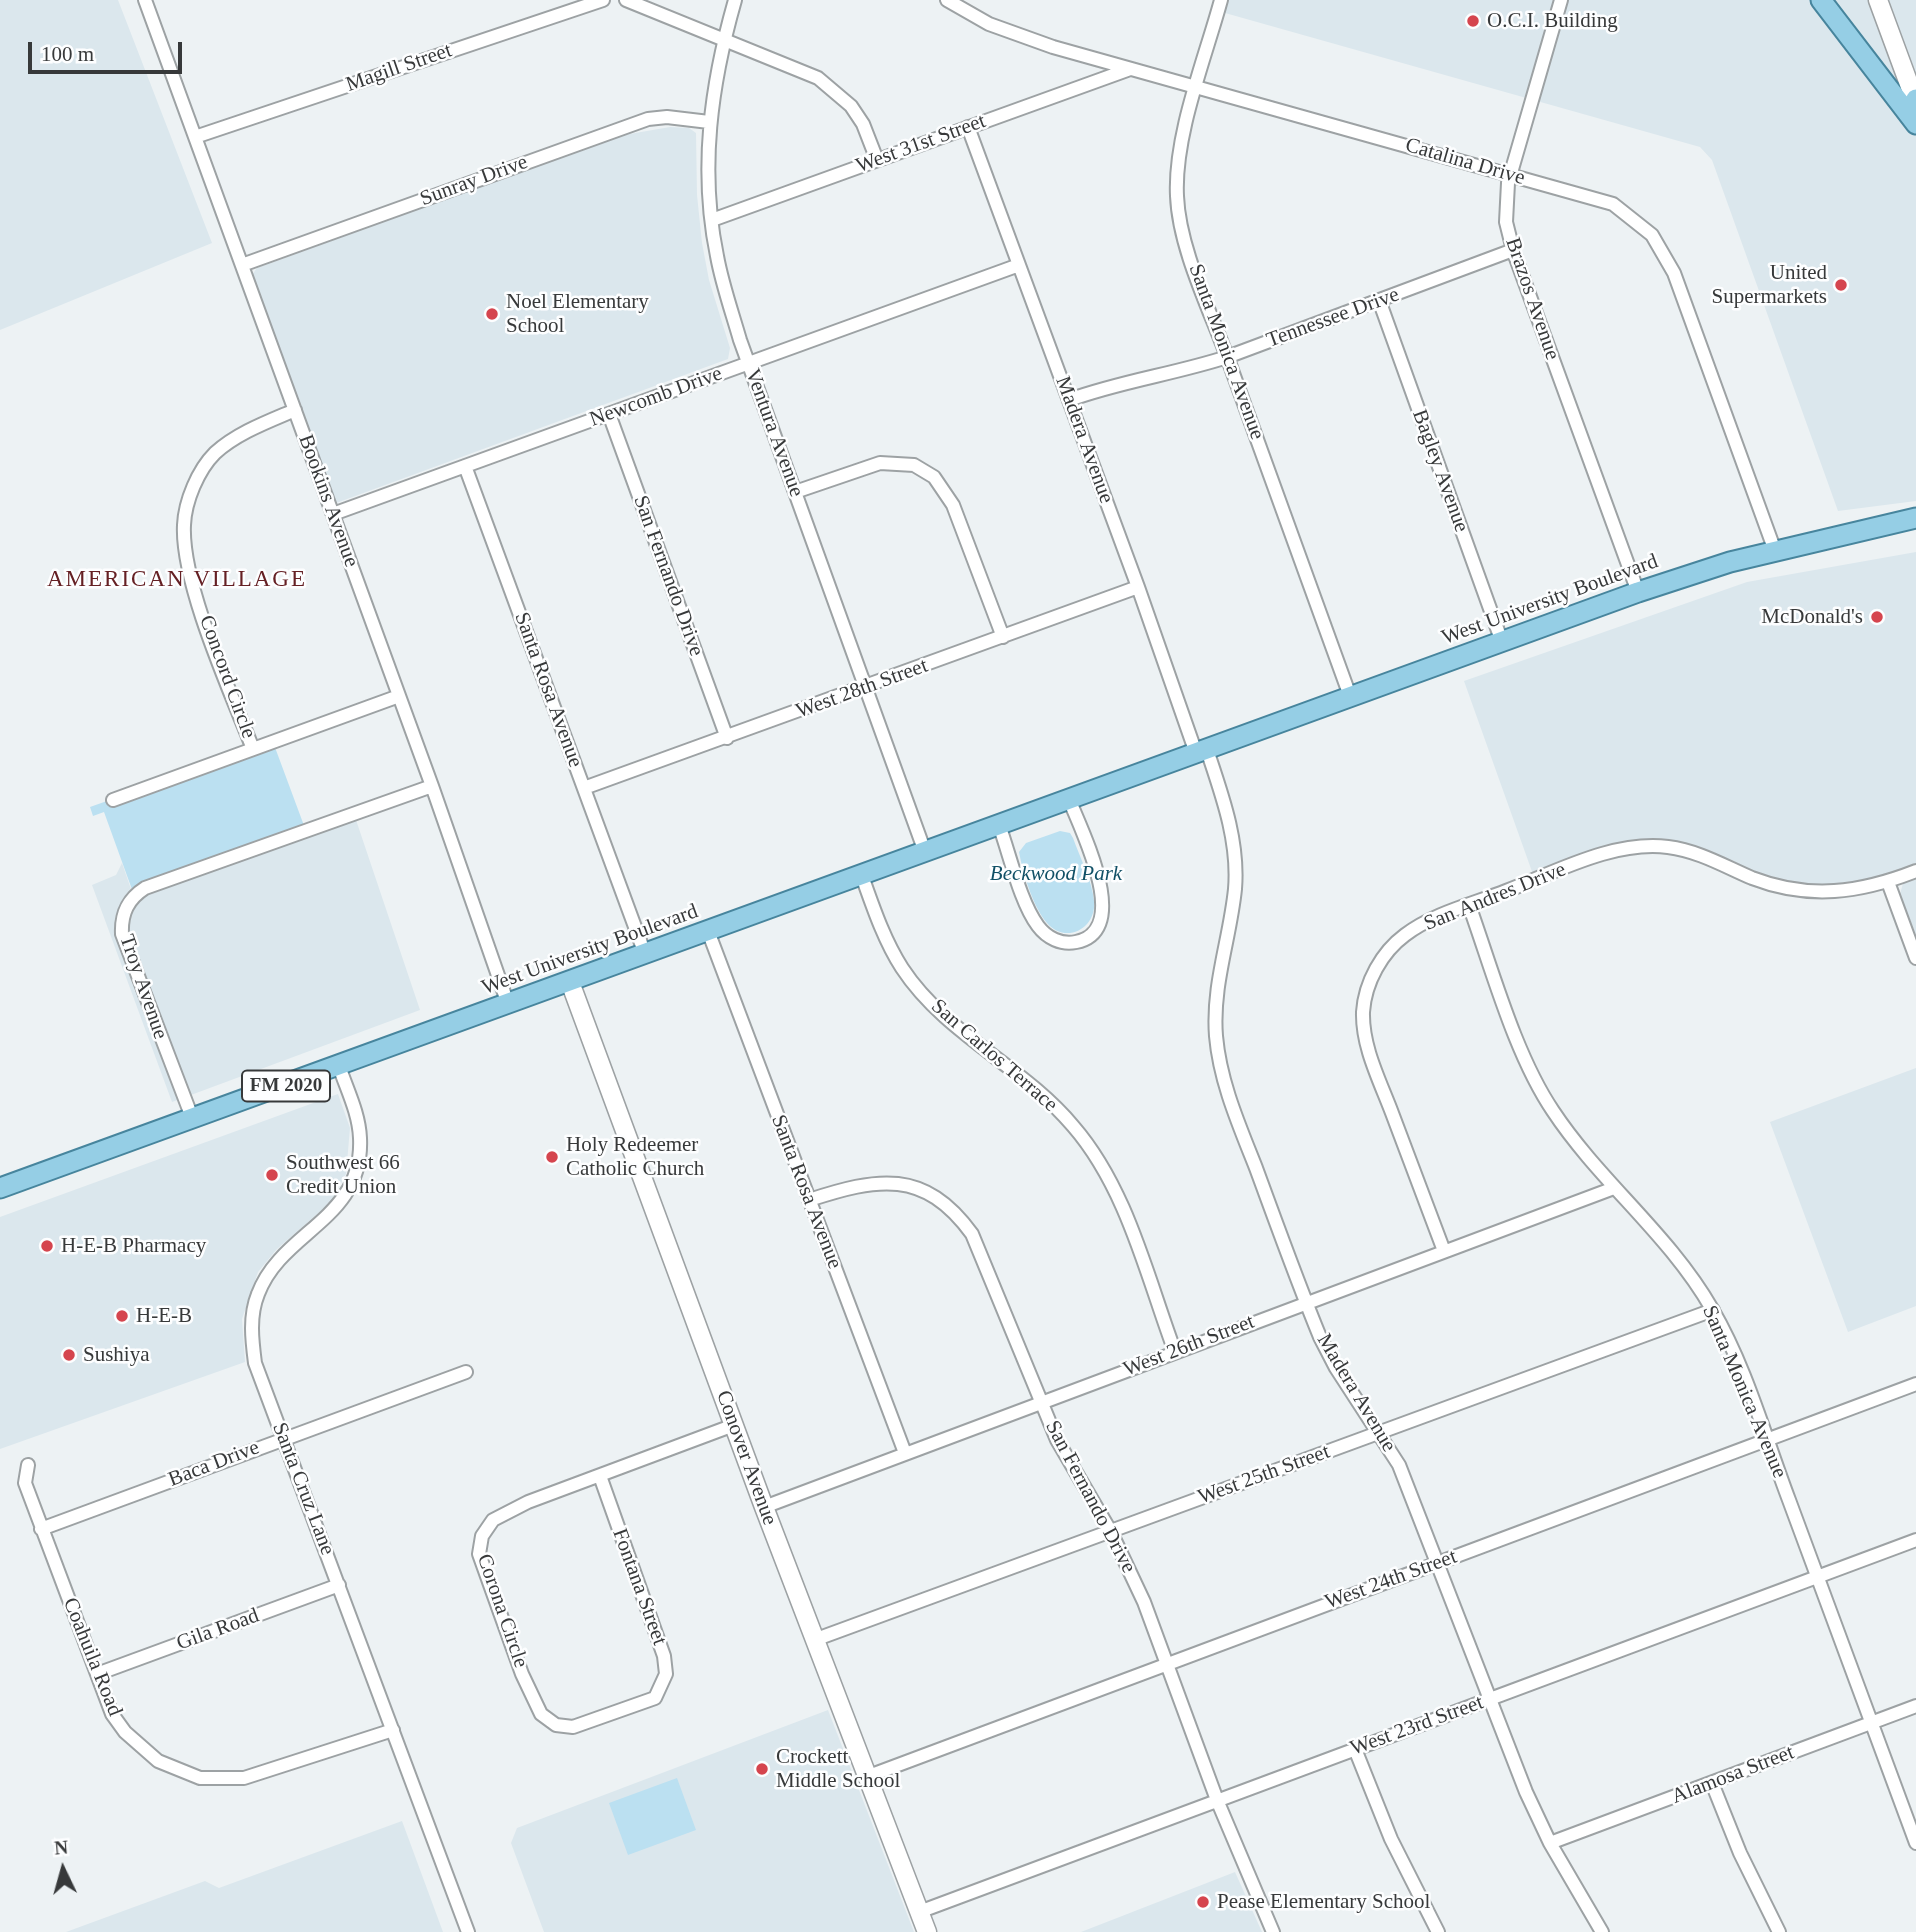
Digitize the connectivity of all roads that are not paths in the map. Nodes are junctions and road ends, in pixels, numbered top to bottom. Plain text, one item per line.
1 (145, 0) edge
2 (603, 0) edge
3 (626, 0) edge
4 (735, 0) edge
5 (947, 0) edge
6 (1221, 0) edge
7 (1561, 0) edge
8 (1821, 0) edge
9 (1878, 0) edge
10 (724, 39) junction
11 (1130, 69) junction
12 (1197, 87) junction
13 (1916, 101) edge
14 (709, 122) junction
15 (1916, 124) edge
16 (968, 128) junction
17 (195, 137) junction
18 (877, 160) junction
19 (1510, 174) junction
20 (712, 220) junction
21 (1513, 250) junction
22 (242, 265) junction
23 (1019, 265) junction
24 (1379, 300) junction
25 (1227, 357) junction
26 (748, 364) junction
27 (1069, 400) junction
28 (295, 410) junction
29 (609, 414) junction
30 (465, 466) junction
31 (795, 492) junction
32 (333, 514) junction
33 (1916, 518) edge
34 (1894, 523) junction
35 (1916, 530) edge
36 (1775, 551) junction
37 (1138, 587) junction
38 (1638, 592) junction
39 (1003, 637) junction
40 (1502, 642) junction
41 (867, 687) junction
42 (399, 696) junction
43 (1350, 696) junction
44 (727, 738) junction
45 (253, 749) junction
46 (1201, 752) junction
47 (432, 786) junction
48 (584, 788) junction
49 (1069, 799) junction
50 (113, 800) dead end
51 (999, 825) junction
52 (925, 852) junction
53 (1916, 871) edge
54 (862, 876) junction
55 (1888, 882) junction
56 (1469, 905) junction
57 (708, 931) junction
58 (645, 954) junction
59 (1916, 958) edge
60 (570, 982) junction
61 (508, 1004) junction
62 (339, 1066) junction
63 (193, 1120) junction
64 (0, 1188) edge
65 (1614, 1188) junction
66 (809, 1199) junction
67 (1444, 1251) junction
68 (1306, 1301) junction
69 (1713, 1310) junction
70 (1175, 1352) junction
71 (466, 1371) dead end
72 (1916, 1384) edge
73 (1040, 1403) junction
74 (734, 1424) junction
75 (1380, 1432) junction
76 (284, 1437) junction
77 (1767, 1440) junction
78 (905, 1454) junction
79 (28, 1465) dead end
80 (600, 1476) junction
81 (764, 1507) junction
82 (41, 1529) junction
83 (1111, 1532) junction
84 (1916, 1540) edge
85 (1438, 1563) junction
86 (1817, 1577) junction
87 (339, 1585) junction
88 (814, 1640) junction
89 (1168, 1664) junction
90 (97, 1674) junction
91 (655, 1698) joint
92 (1490, 1699) junction
93 (1916, 1706) edge
94 (1871, 1723) junction
95 (393, 1730) junction
96 (1355, 1749) junction
97 (866, 1777) junction
98 (1712, 1783) junction
99 (1217, 1800) junction
100 (1550, 1843) junction
101 (1916, 1843) edge
102 (919, 1912) junction
103 (468, 1932) edge
104 (927, 1932) edge
105 (1273, 1932) edge
106 (1437, 1932) edge
107 (1602, 1932) edge
108 (1779, 1932) edge

1 - 17 street, Bookins Avenue
2 - 17 street, Magill Street
3 - 10 street
4 - 10 street, Ventura Avenue
5 - 11 street, Catalina Drive
6 - 12 street, Santa Monica Avenue
7 - 19 street, Brazos Avenue
8 - 15 main road
9 - 13 street
10 - 14 street, Ventura Avenue
10 - 18 street
11 - 12 street, Catalina Drive
11 - 16 street, West 31st Street
12 - 19 street, Catalina Drive
12 - 25 street, Santa Monica Avenue
14 - 20 street, Ventura Avenue
14 - 22 street, Sunray Drive
16 - 18 street, West 31st Street
16 - 23 street, Madera Avenue
17 - 22 street, Bookins Avenue
18 - 20 street, West 31st Street
19 - 21 street, Brazos Avenue
19 - 36 street, Catalina Drive
20 - 26 street, Ventura Avenue
21 - 24 street, Tennessee Drive
21 - 38 street, Brazos Avenue
22 - 28 street, Bookins Avenue
23 - 26 street, Newcomb Drive
23 - 27 street, Madera Avenue
24 - 25 street, Tennessee Drive
24 - 40 street, Bagley Avenue
25 - 27 street, Tennessee Drive
25 - 43 street, Santa Monica Avenue
26 - 29 street, Newcomb Drive
26 - 31 street, Ventura Avenue
27 - 37 street, Madera Avenue
28 - 32 street, Bookins Avenue
28 - 45 street, Concord Circle
29 - 30 street, Newcomb Drive
29 - 44 street, San Fernando Drive
30 - 32 street, Newcomb Drive
30 - 48 street, Santa Rosa Avenue
31 - 39 street
31 - 41 street, Ventura Avenue
32 - 42 street, Bookins Avenue
33 - 34 main road, West University Boulevard
34 - 35 main road
34 - 36 main road, West University Boulevard
36 - 38 main road, West University Boulevard
37 - 39 street, West 28th Street
37 - 46 street, Madera Avenue
38 - 40 main road, West University Boulevard
39 - 41 street, West 28th Street
40 - 43 main road, West University Boulevard
41 - 44 street, West 28th Street
41 - 52 street, Ventura Avenue
42 - 45 street
42 - 47 street, Bookins Avenue
43 - 46 main road, West University Boulevard
44 - 48 street, West 28th Street
45 - 50 street
46 - 49 main road, West University Boulevard
46 - 68 street, Madera Avenue
47 - 61 street, Bookins Avenue
47 - 63 street, Troy Avenue
48 - 58 street, Santa Rosa Avenue
49 - 51 main road, West University Boulevard
49 - 51 street
51 - 52 main road, West University Boulevard
52 - 54 main road, West University Boulevard
53 - 55 street, San Andres Drive
54 - 57 main road, West University Boulevard
54 - 70 street, San Carlos Terrace
55 - 56 street, San Andres Drive
55 - 59 street
56 - 65 street, Santa Monica Avenue
56 - 67 street, San Andres Drive
57 - 58 main road, West University Boulevard
57 - 66 street, Santa Rosa Avenue
58 - 60 main road, West University Boulevard
60 - 61 main road, West University Boulevard / FM 2020
60 - 74 street, Conover Avenue
61 - 62 main road, West University Boulevard / FM 2020
62 - 63 main road, West University Boulevard / FM 2020
62 - 76 street, Santa Cruz Lane
63 - 64 main road, West University Boulevard / FM 2020
65 - 67 street, West 26th Street
65 - 69 street, Santa Monica Avenue
66 - 73 street, San Fernando Drive
66 - 78 street, Santa Rosa Avenue
67 - 68 street, West 26th Street
68 - 70 street, West 26th Street
68 - 75 street, Madera Avenue
69 - 75 street, West 25th Street
69 - 77 street, Santa Monica Avenue
70 - 73 street, West 26th Street
71 - 76 street, Baca Drive
72 - 77 street, West 24th Street
73 - 78 street, West 26th Street
73 - 83 street, San Fernando Drive
74 - 80 street, Corona Circle
74 - 81 street, Conover Avenue
75 - 83 street, West 25th Street
75 - 85 street, Madera Avenue
76 - 82 street, Baca Drive
76 - 87 street, Santa Cruz Lane
77 - 85 street, West 24th Street
77 - 86 street, Santa Monica Avenue
78 - 81 street, West 26th Street
79 - 82 street, Coahuila Road
80 - 91 street, Fontana Street
80 - 91 street, Corona Circle
81 - 88 street, Conover Avenue
82 - 90 street, Coahuila Road
83 - 88 street, West 25th Street
83 - 89 street, San Fernando Drive
84 - 86 street, West 23rd Street
85 - 89 street, West 24th Street
85 - 92 street, Madera Avenue
86 - 92 street, West 23rd Street
86 - 94 street, Santa Monica Avenue
87 - 90 street, Gila Road
87 - 95 street, Santa Cruz Lane
88 - 97 street, Conover Avenue
89 - 97 street, West 24th Street
89 - 99 street, San Fernando Drive
90 - 95 street, Coahuila Road
92 - 96 street, West 23rd Street
92 - 100 street, Madera Avenue
93 - 94 street, Alamosa Street
94 - 98 street, Alamosa Street
94 - 101 street, Santa Monica Avenue
95 - 103 street, Santa Cruz Lane
96 - 99 street, West 23rd Street
96 - 106 street
97 - 102 street, Conover Avenue
98 - 100 street, Alamosa Street
98 - 108 street
99 - 102 street, West 23rd Street
99 - 105 street, San Fernando Drive
100 - 107 street, Madera Avenue
102 - 104 street, Conover Avenue

